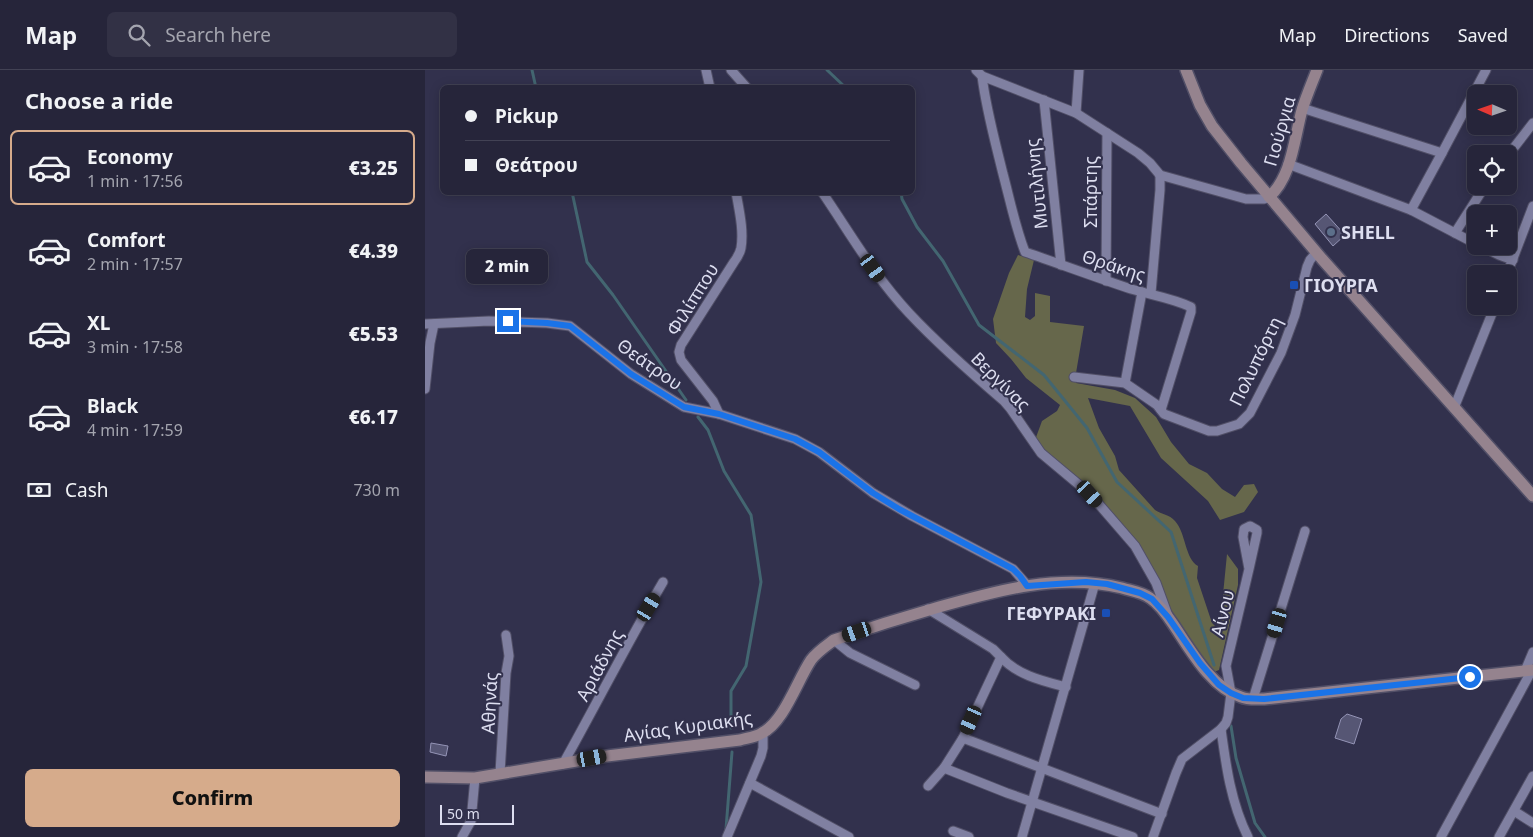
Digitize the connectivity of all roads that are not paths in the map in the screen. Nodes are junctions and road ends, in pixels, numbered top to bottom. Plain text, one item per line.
1 (706, 70) edge
2 (731, 70) edge
3 (1079, 70) edge
4 (1186, 70) edge
5 (1317, 70) edge
6 (1486, 70) edge
7 (979, 73) edge
8 (709, 85) edge
9 (744, 85) edge
10 (1044, 100) junction
11 (1302, 108) junction
12 (1076, 113) junction
13 (1533, 123) edge
14 (1107, 133) junction
15 (1516, 145) edge
16 (1442, 153) junction
17 (1288, 164) junction
18 (1160, 175) junction
19 (737, 195) edge
20 (824, 195) edge
21 (1479, 195) edge
22 (1269, 197) junction
23 (1533, 206) edge
24 (1411, 210) junction
25 (1455, 233) junction
26 (1467, 239) edge
27 (1317, 253) junction
28 (1499, 255) edge
29 (1513, 260) junction
30 (1061, 264) junction
31 (1511, 265) edge
32 (1106, 280) junction
33 (1147, 293) junction
34 (1491, 315) edge
35 (429, 324) edge
36 (1074, 377) dead end
37 (1125, 384) junction
38 (425, 389) edge
39 (1454, 408) junction
40 (1161, 410) junction
41 (719, 414) junction
42 (1533, 496) edge
43 (1305, 531) dead end
44 (1249, 569) dead end
45 (663, 582) dead end
46 (1095, 582) junction
47 (1027, 586) junction
48 (928, 609) junction
49 (1168, 617) junction
50 (506, 635) dead end
51 (834, 640) junction
52 (1533, 652) edge
53 (1001, 658) junction
54 (1530, 670) edge
55 (915, 685) dead end
56 (1066, 687) junction
57 (1231, 693) junction
58 (1253, 699) junction
59 (1221, 729) junction
60 (763, 733) junction
61 (963, 738) junction
62 (563, 764) junction
63 (944, 768) junction
64 (1042, 768) junction
65 (501, 773) junction
66 (1533, 776) edge
67 (425, 777) edge
68 (475, 778) junction
69 (750, 784) junction
70 (928, 786) dead end
71 (1032, 801) junction
72 (1514, 811) junction
73 (1162, 814) junction
74 (1533, 823) edge
75 (953, 832) dead end
76 (462, 837) edge
77 (727, 837) edge
78 (849, 837) edge
79 (969, 837) edge
80 (1022, 837) edge
81 (1133, 837) edge
82 (1153, 837) edge
83 (1248, 837) edge
84 (1441, 837) edge
85 (1499, 837) edge

1 - 8 street
2 - 9 street
3 - 12 street
4 - 22 street
5 - 11 street, Γιούργια
6 - 16 street
7 - 10 street
7 - 30 street, Θράκης
10 - 12 street
10 - 30 street, Μυτιλήνης
11 - 16 street
11 - 17 street, Γιούργια
12 - 14 street
13 - 15 street
14 - 18 street
14 - 32 street, Σπάρτης
16 - 24 street
17 - 22 street, Γιούργια
17 - 24 street
18 - 22 street
18 - 33 street
19 - 41 street, Φιλίππου
20 - 49 street, Βεργίνας
21 - 25 street
22 - 27 street
23 - 29 street
24 - 25 street
25 - 26 street
27 - 39 street
27 - 40 street, Πολυπόρτη
28 - 29 street
29 - 31 street
30 - 32 street, Θράκης
32 - 33 street, Θράκης
33 - 37 street
33 - 40 street, Θράκης
34 - 39 street
35 - 38 street
35 - 41 street, Θεάτρου
36 - 37 street, Πολυπόρτη
37 - 40 street, Πολυπόρτη
39 - 42 street
41 - 47 street, Θεάτρου
43 - 58 street
44 - 57 street, Αίνου
45 - 62 street, Αριάδνης
46 - 47 street, Αγίας Κυριακής
46 - 49 street, Αγίας Κυριακής
46 - 56 street
47 - 48 street, Αγίας Κυριακής
48 - 51 street, Αγίας Κυριακής
48 - 53 street
49 - 57 street, Αγίας Κυριακής
50 - 65 street, Αθηνάς
51 - 55 street
51 - 60 street, Αγίας Κυριακής
52 - 54 street
53 - 56 street
53 - 61 street
54 - 58 street, Αγίας Κυριακής
54 - 84 street
56 - 64 street
57 - 58 street, Αγίας Κυριακής
57 - 59 street, Αίνου
59 - 73 street
59 - 83 street
60 - 62 street, Αγίας Κυριακής
60 - 69 street
61 - 63 street
61 - 64 street
62 - 65 street, Αγίας Κυριακής
63 - 70 street
63 - 71 street
64 - 71 street
64 - 73 street
65 - 68 street, Αγίας Κυριακής
66 - 72 street
67 - 68 street, Αγίας Κυριακής
68 - 76 street
69 - 77 street
69 - 78 street
71 - 80 street
71 - 81 street
72 - 74 street
72 - 85 street
73 - 82 street
75 - 79 street

